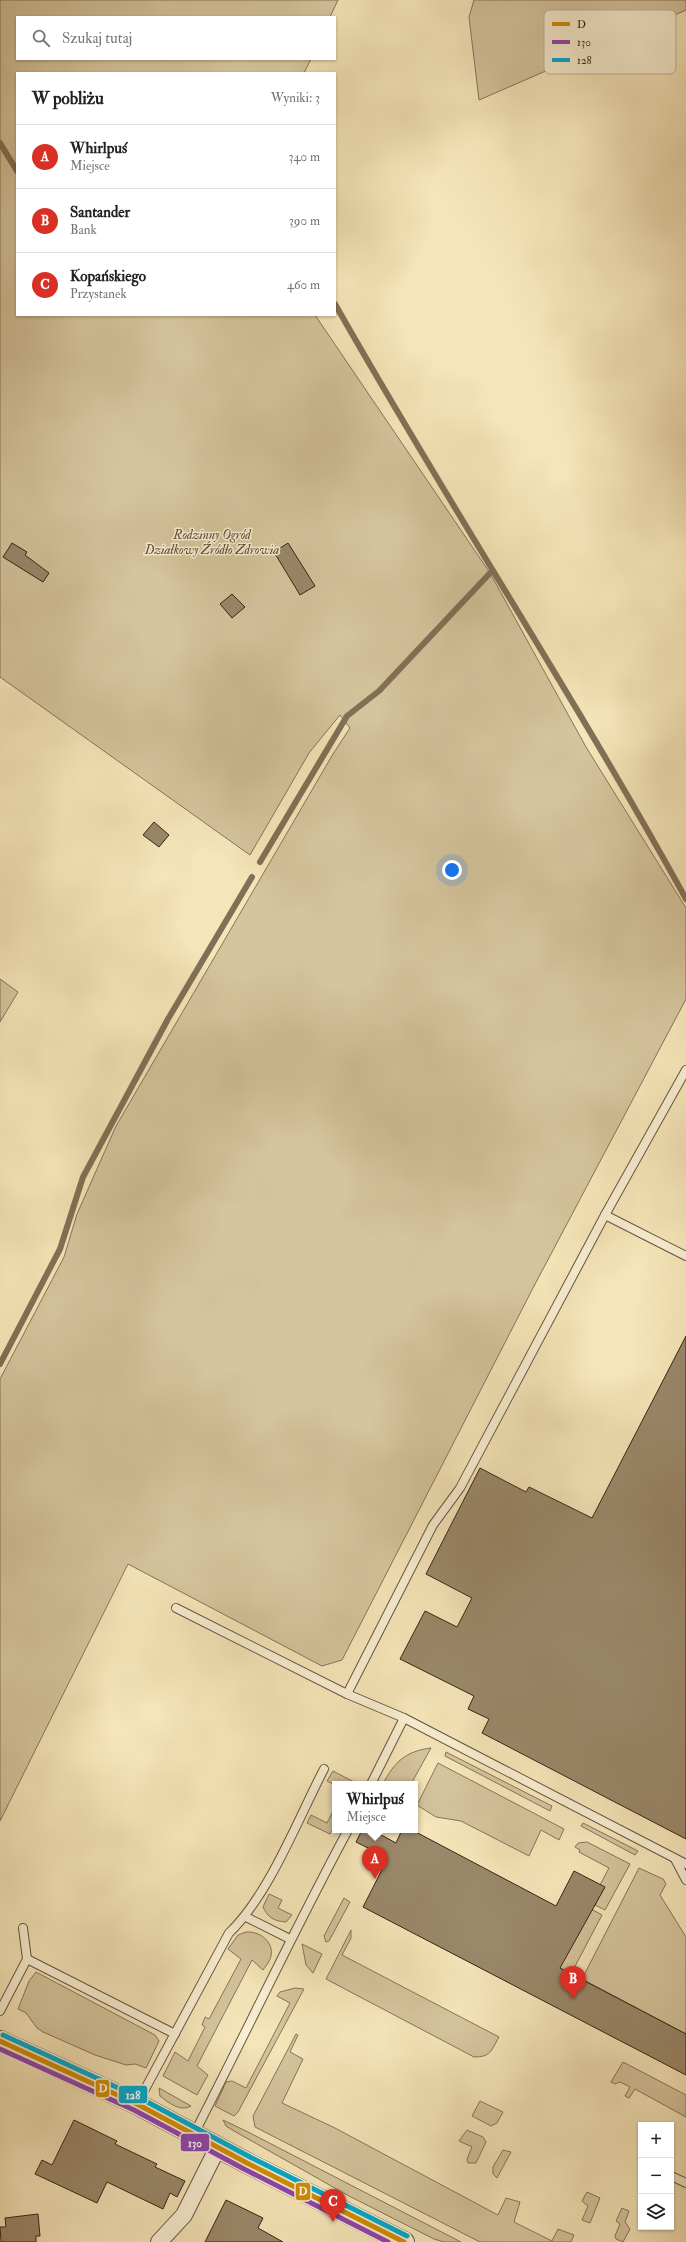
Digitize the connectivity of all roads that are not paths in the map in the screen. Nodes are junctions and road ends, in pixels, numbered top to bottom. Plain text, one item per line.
1 (686, 1070) edge
2 (606, 1215) junction
3 (686, 1256) edge
4 (176, 1608) dead end
5 (347, 1694) junction
6 (404, 1718) junction
7 (324, 1770) dead end
8 (373, 1781) edge
9 (346, 1833) edge
10 (675, 1859) junction
11 (686, 1864) edge
12 (686, 1880) edge
13 (246, 1917) junction
14 (23, 1928) dead end
15 (290, 1939) junction
16 (27, 1959) junction
17 (0, 2011) edge
18 (175, 2034) junction
19 (0, 2041) edge
20 (137, 2104) junction
21 (194, 2134) junction
22 (218, 2147) junction
23 (674, 2177) edge
24 (686, 2183) edge
25 (159, 2242) edge
26 (404, 2242) edge

1 - 2 lane
2 - 3 lane
2 - 5 lane
4 - 5 lane
5 - 6 lane
6 - 8 lane
6 - 10 lane
7 - 13 lane
9 - 15 lane
10 - 11 lane
10 - 12 lane
13 - 15 lane
13 - 18 lane
14 - 16 lane
15 - 21 lane
16 - 17 lane
16 - 18 lane
18 - 20 lane
19 - 20 street
20 - 21 street
21 - 22 street
22 - 25 street
22 - 26 street
23 - 24 lane

